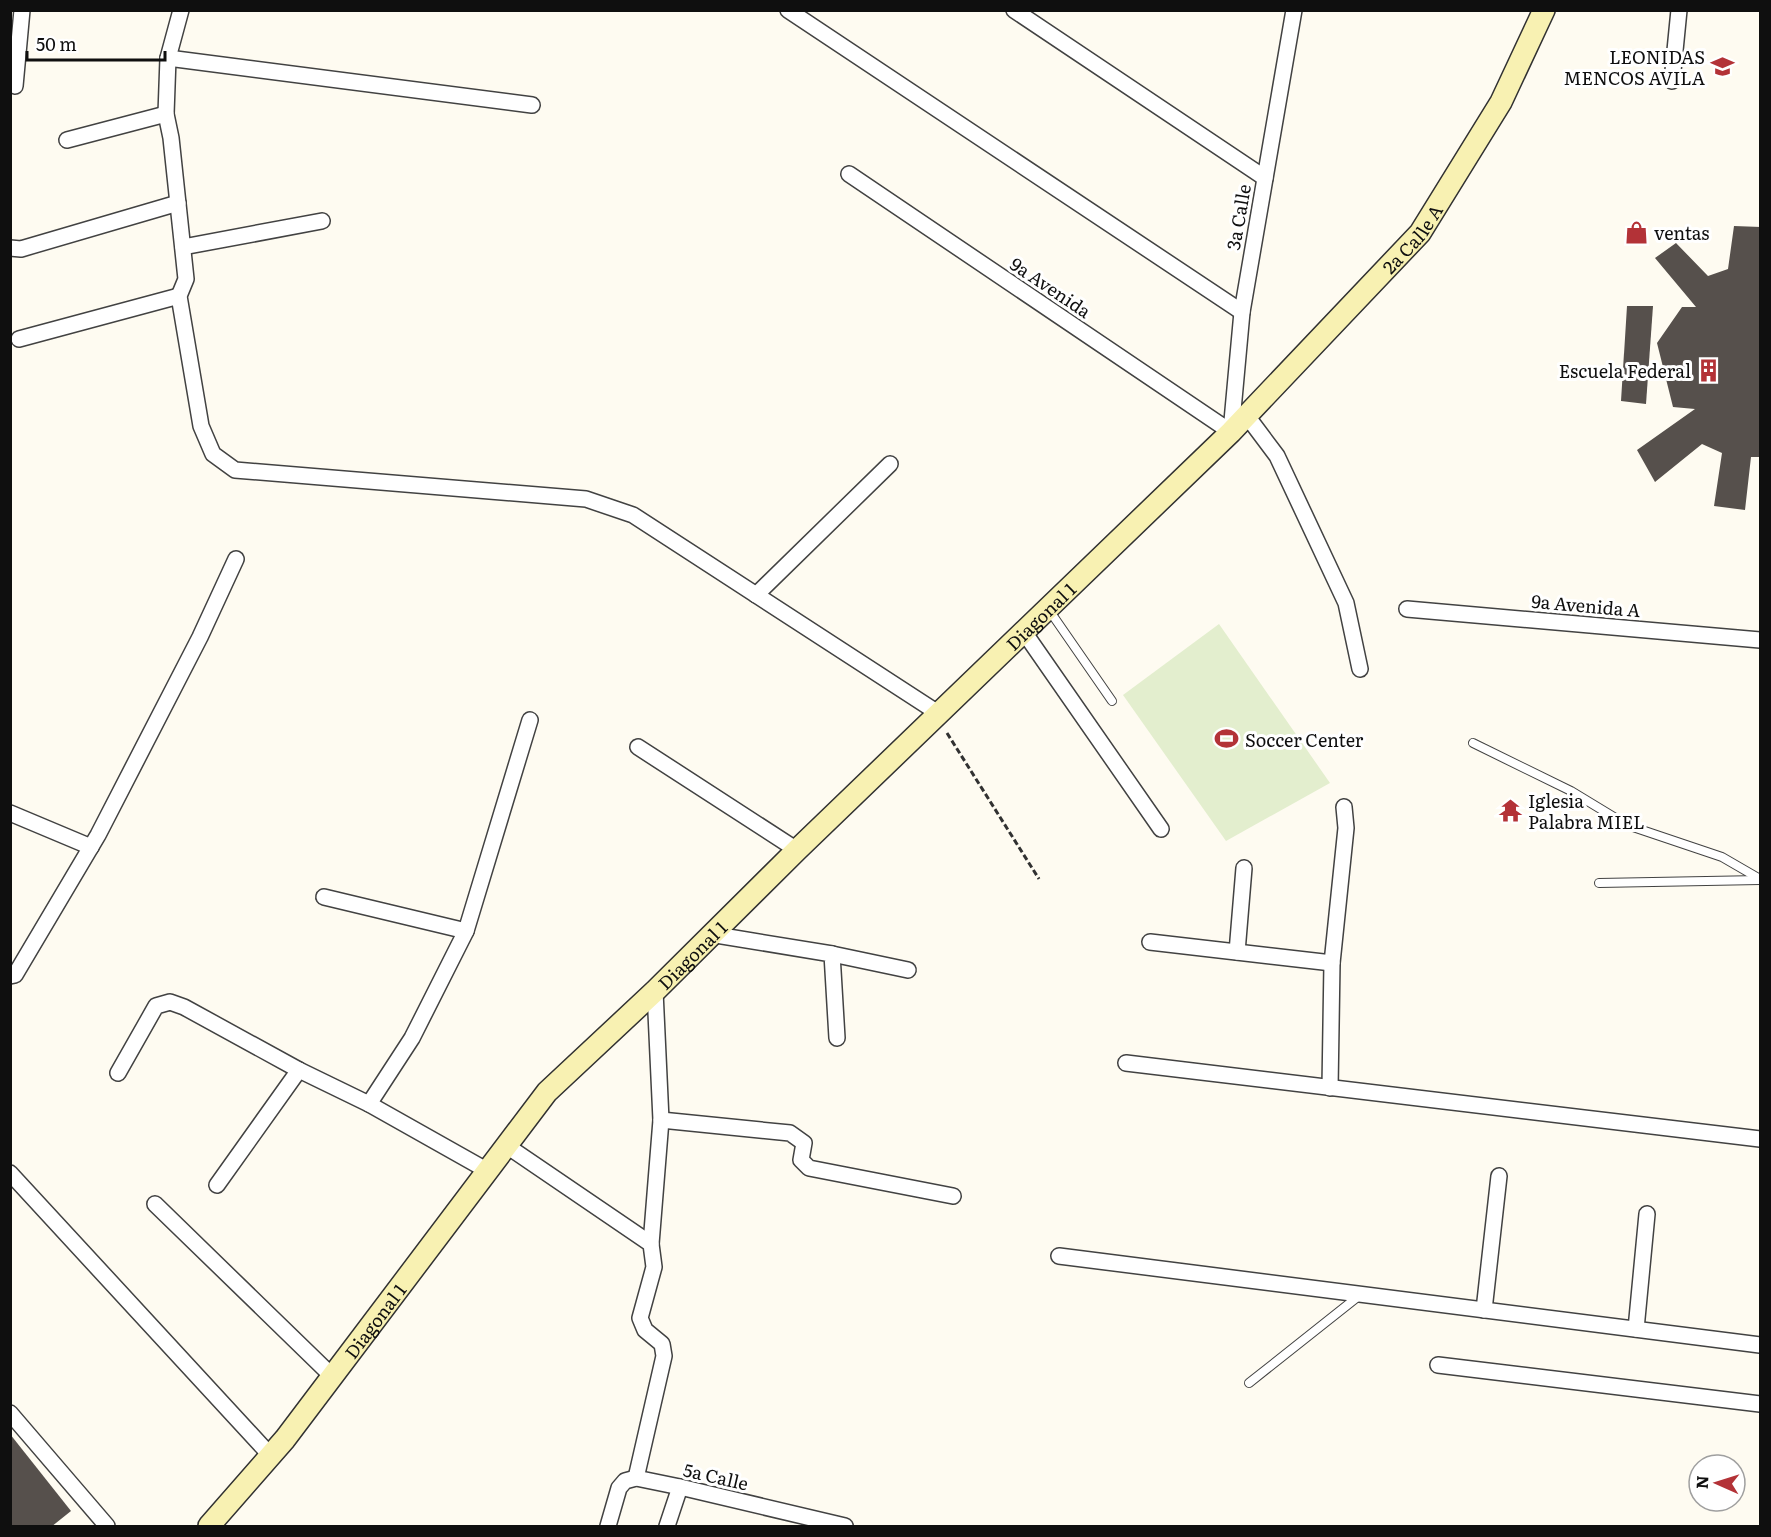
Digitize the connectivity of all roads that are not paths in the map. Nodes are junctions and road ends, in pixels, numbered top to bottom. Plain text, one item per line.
1 (22, 10) edge
2 (181, 10) edge
3 (788, 10) edge
4 (1014, 10) edge
5 (1294, 10) edge
6 (1544, 10) edge
7 (1679, 10) edge
8 (168, 58) junction
9 (1672, 81) dead end
10 (15, 86) dead end
11 (532, 105) dead end
12 (166, 114) junction
13 (67, 140) dead end
14 (849, 174) dead end
15 (1265, 178) junction
16 (178, 203) junction
17 (322, 221) dead end
18 (183, 247) junction
19 (10, 248) edge
20 (179, 296) junction
21 (1242, 312) junction
22 (19, 339) dead end
23 (1247, 416) junction
24 (1231, 432) junction
25 (890, 464) dead end
26 (236, 559) dead end
27 (756, 595) junction
28 (1048, 609) junction
29 (1407, 609) dead end
30 (1024, 632) junction
31 (1761, 640) edge
32 (1360, 669) dead end
33 (1112, 701) dead end
34 (937, 714) junction
35 (531, 720) dead end
36 (1473, 743) dead end
37 (638, 747) dead end
38 (1344, 807) dead end
39 (10, 813) edge
40 (1161, 829) dead end
41 (91, 847) junction
42 (796, 850) junction
43 (1244, 868) dead end
44 (1761, 880) edge
45 (1599, 883) dead end
46 (324, 897) dead end
47 (466, 931) junction
48 (710, 934) junction
49 (1150, 942) dead end
50 (1237, 952) junction
51 (832, 954) junction
52 (1332, 963) junction
53 (908, 970) dead end
54 (10, 976) edge
55 (655, 991) junction
56 (837, 1038) dead end
57 (1126, 1063) dead end
58 (299, 1070) junction
59 (118, 1072) dead end
60 (1329, 1088) junction
61 (369, 1104) junction
62 (661, 1120) junction
63 (1761, 1139) edge
64 (507, 1146) junction
65 (488, 1171) junction
66 (10, 1173) edge
67 (1499, 1176) dead end
68 (217, 1185) dead end
69 (953, 1196) dead end
70 (155, 1204) dead end
71 (1647, 1214) dead end
72 (651, 1244) junction
73 (1059, 1256) dead end
74 (1361, 1294) junction
75 (1484, 1310) junction
76 (1636, 1329) junction
77 (1761, 1345) edge
78 (1438, 1365) dead end
79 (333, 1377) junction
80 (1249, 1383) dead end
81 (1761, 1404) edge
82 (10, 1413) edge
83 (271, 1456) junction
84 (636, 1478) junction
85 (680, 1487) junction
86 (107, 1527) edge
87 (209, 1527) edge
88 (609, 1527) edge
89 (667, 1527) edge
90 (845, 1527) edge

1 - 10 street
2 - 8 street
3 - 21 street
4 - 15 street
5 - 15 street, 3a Calle
6 - 23 street, 2a Calle A
7 - 9 street
8 - 11 street
8 - 12 street
12 - 13 street
12 - 16 street
14 - 24 street, 9a Avenida
15 - 21 street, 3a Calle
16 - 18 street
16 - 19 street
17 - 18 street
18 - 20 street
20 - 22 street
20 - 27 street
21 - 24 street, 3a Calle
23 - 24 street, 2a Calle A
23 - 32 street
24 - 28 street, Diagonal 1
25 - 27 street
26 - 41 street
27 - 34 street
28 - 30 street, Diagonal 1
28 - 33 lane
29 - 31 street, 9a Avenida A
30 - 34 street, Diagonal 1
30 - 40 street
34 - 42 street, Diagonal 1
35 - 47 street
36 - 44 lane
37 - 42 street
38 - 52 street
39 - 41 street
41 - 54 street
42 - 48 street, Diagonal 1
43 - 50 street
44 - 45 lane
46 - 47 street
47 - 61 street
48 - 51 street
48 - 55 street, Diagonal 1
49 - 50 street
50 - 52 street
51 - 53 street
51 - 56 street
52 - 60 street
55 - 62 street
55 - 64 street, Diagonal 1
57 - 60 street
58 - 59 street
58 - 61 street
58 - 68 street
60 - 63 street
61 - 65 street
62 - 69 street
62 - 72 street
64 - 65 street, Diagonal 1
64 - 72 street
65 - 79 street, Diagonal 1
66 - 83 street
67 - 75 street
70 - 79 street
71 - 76 street
72 - 84 street
73 - 74 street
74 - 75 street
74 - 80 lane
75 - 76 street
76 - 77 street
78 - 81 street
79 - 83 street, Diagonal 1
82 - 86 street
83 - 87 street, Diagonal 1
84 - 85 street, 5a Calle
84 - 88 street
85 - 89 street
85 - 90 street, 5a Calle

